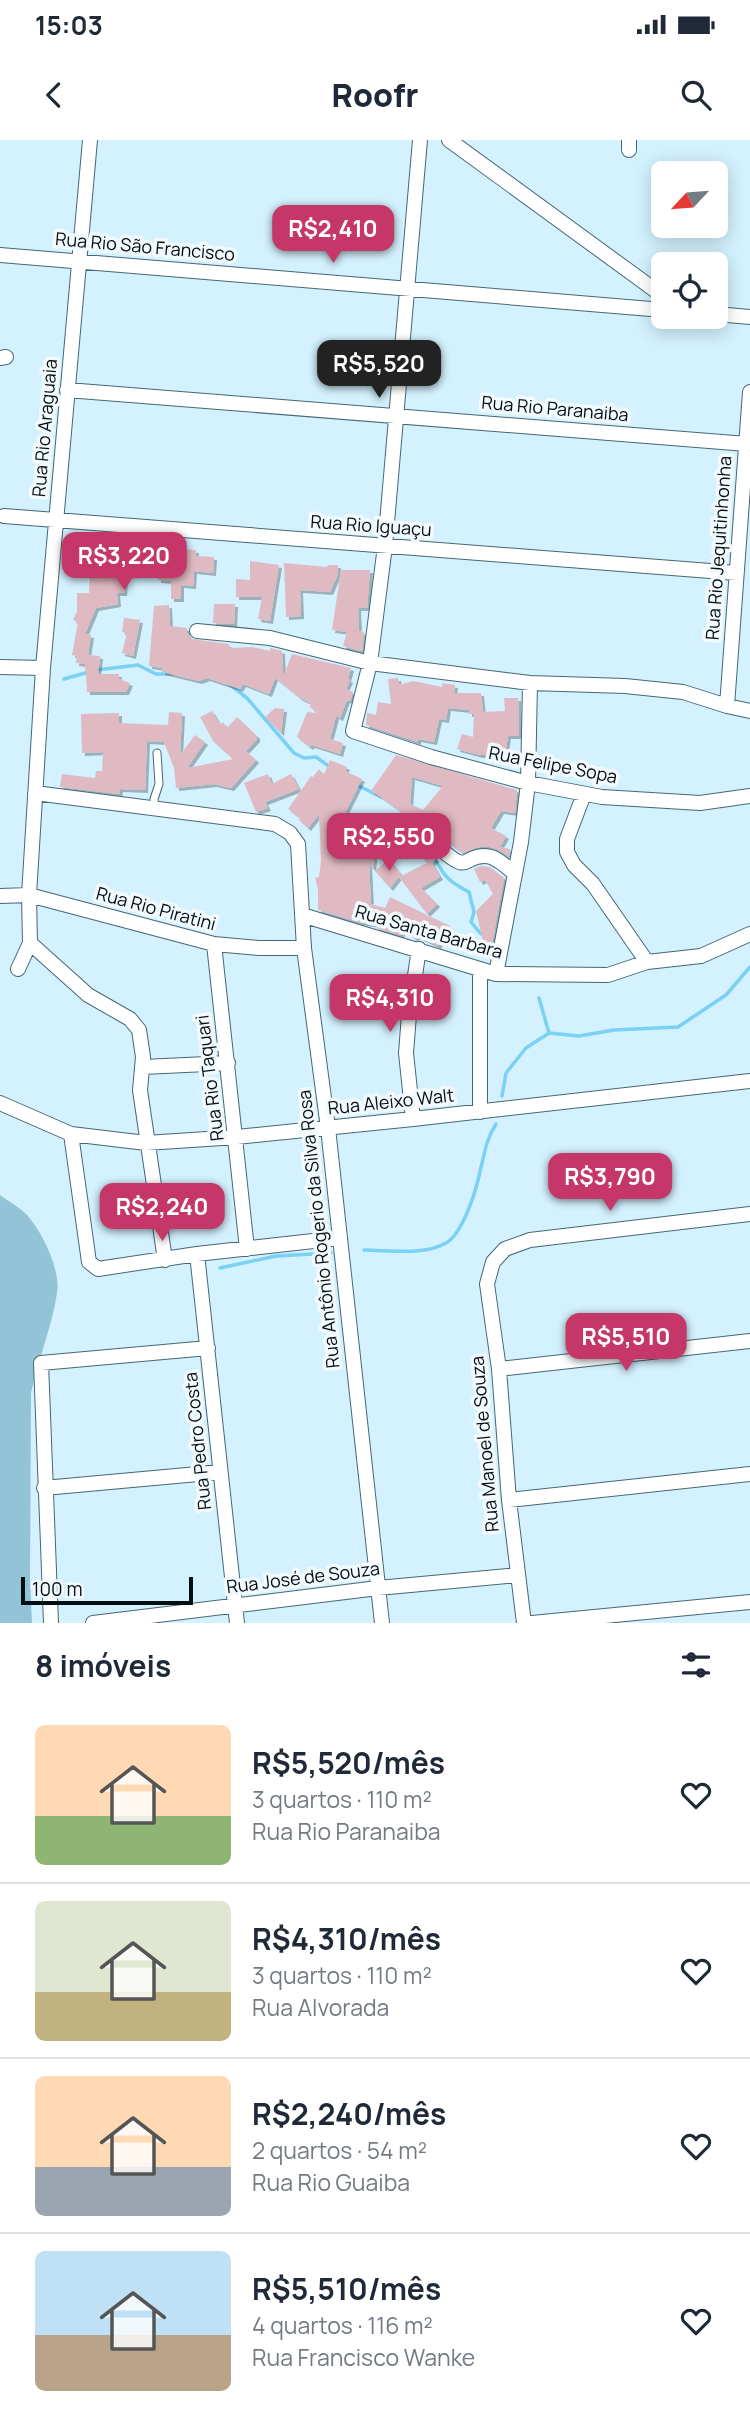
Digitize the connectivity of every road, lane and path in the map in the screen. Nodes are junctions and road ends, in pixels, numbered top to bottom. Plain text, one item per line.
1 (90, 140) edge
2 (420, 140) edge
3 (449, 140) edge
4 (0, 255) edge
5 (79, 261) junction
6 (651, 287) edge
7 (406, 288) junction
8 (651, 309) edge
9 (728, 315) edge
10 (750, 317) edge
11 (67, 390) junction
12 (750, 392) edge
13 (396, 416) junction
14 (747, 444) junction
15 (2, 516) edge
16 (56, 521) junction
17 (385, 546) junction
18 (736, 573) junction
19 (197, 631) dead end
20 (370, 663) junction
21 (0, 667) edge
22 (43, 668) junction
23 (530, 683) junction
24 (727, 706) junction
25 (750, 711) edge
26 (157, 753) dead end
27 (528, 783) junction
28 (35, 793) junction
29 (584, 794) junction
30 (750, 796) edge
31 (155, 808) junction
32 (443, 851) dead end
33 (515, 873) junction
34 (29, 895) junction
35 (0, 896) edge
36 (302, 915) junction
37 (750, 934) edge
38 (30, 943) junction
39 (214, 944) junction
40 (304, 948) junction
41 (419, 949) junction
42 (648, 962) junction
43 (18, 969) dead end
44 (480, 970) junction
45 (496, 974) junction
46 (228, 1063) junction
47 (144, 1068) junction
48 (750, 1081) edge
49 (0, 1103) edge
50 (480, 1112) junction
51 (412, 1119) junction
52 (328, 1128) junction
53 (71, 1134) junction
54 (237, 1137) junction
55 (146, 1143) junction
56 (750, 1214) edge
57 (340, 1238) junction
58 (247, 1249) junction
59 (197, 1254) junction
60 (165, 1260) junction
61 (750, 1341) edge
62 (208, 1348) junction
63 (499, 1369) junction
64 (220, 1472) junction
65 (750, 1474) edge
66 (44, 1488) junction
67 (509, 1500) junction
68 (518, 1575) junction
69 (378, 1588) junction
70 (750, 1602) edge
71 (235, 1605) junction
72 (51, 1623) edge
73 (93, 1623) edge
74 (237, 1623) edge
75 (382, 1623) edge
76 (524, 1623) edge
77 (532, 1623) edge

1 - 5 street, Rua Rio Araguaia
2 - 7 street
3 - 6 street
4 - 5 street, Rua Rio São Francisco
5 - 7 street, Rua Rio São Francisco
5 - 11 street, Rua Rio Araguaia
7 - 8 street, Rua Rio São Francisco
7 - 13 street
9 - 10 street
11 - 13 street, Rua Rio Paranaiba
11 - 16 street, Rua Rio Araguaia
12 - 14 street, Rua Rio Jequitinhonha
13 - 14 street, Rua Rio Paranaiba
13 - 17 street
14 - 18 street, Rua Rio Jequitinhonha
15 - 16 street, Rua Rio Iguaçu
16 - 17 street, Rua Rio Iguaçu
16 - 22 street, Rua Rio Araguaia
17 - 18 street, Rua Rio Iguaçu
17 - 20 street
18 - 24 street, Rua Rio Jequitinhonha
19 - 20 street
20 - 23 street
20 - 27 street, Rua Felipe Sopa
21 - 22 street
22 - 28 street, Rua Rio Araguaia
23 - 24 street
23 - 27 street
24 - 25 street
26 - 31 lane
27 - 29 street, Rua Felipe Sopa
27 - 33 street
28 - 31 street
28 - 34 street, Rua Rio Araguaia
29 - 30 street, Rua Felipe Sopa
29 - 42 street
31 - 36 street, Rua Antônio Rogerio da Silva Rosa
32 - 33 street
33 - 45 street
34 - 35 street, Rua Rio Piratini
34 - 38 street, Rua Rio Araguaia
34 - 39 street, Rua Rio Piratini
36 - 40 street, Rua Antônio Rogerio da Silva Rosa
36 - 41 street, Rua Santa Barbara
37 - 42 street, Rua Santa Barbara
38 - 43 street, Rua Rio Araguaia
38 - 47 street
39 - 40 street, Rua Rio Piratini
39 - 46 street, Rua Rio Taquari
40 - 52 street, Rua Antônio Rogerio da Silva Rosa
41 - 44 street, Rua Santa Barbara
41 - 51 street
42 - 45 street, Rua Santa Barbara
44 - 45 street, Rua Santa Barbara
44 - 50 street
46 - 47 street
46 - 54 street, Rua Rio Taquari
47 - 55 street
48 - 50 street, Rua Aleixo Walt
49 - 53 street, Rua Aleixo Walt
50 - 51 street, Rua Aleixo Walt
51 - 52 street, Rua Aleixo Walt
52 - 54 street, Rua Aleixo Walt
52 - 57 street, Rua Antônio Rogerio da Silva Rosa
53 - 55 street, Rua Aleixo Walt
53 - 60 street
54 - 55 street, Rua Aleixo Walt
54 - 58 street, Rua Rio Taquari
55 - 60 street
56 - 63 street, Rua Manoel de Souza
57 - 58 street
57 - 69 street, Rua Antônio Rogerio da Silva Rosa
58 - 59 street
59 - 60 street
59 - 62 street, Rua Pedro Costa
61 - 63 street
62 - 64 street, Rua Pedro Costa
62 - 66 street
63 - 67 street, Rua Manoel de Souza
64 - 66 street
64 - 71 street, Rua Pedro Costa
65 - 67 street
66 - 72 street
67 - 68 street, Rua Manoel de Souza
68 - 69 street, Rua José de Souza
68 - 76 street, Rua Manoel de Souza
69 - 71 street, Rua José de Souza
69 - 75 street, Rua Antônio Rogerio da Silva Rosa
70 - 77 street
71 - 73 street, Rua José de Souza
71 - 74 street, Rua Pedro Costa

